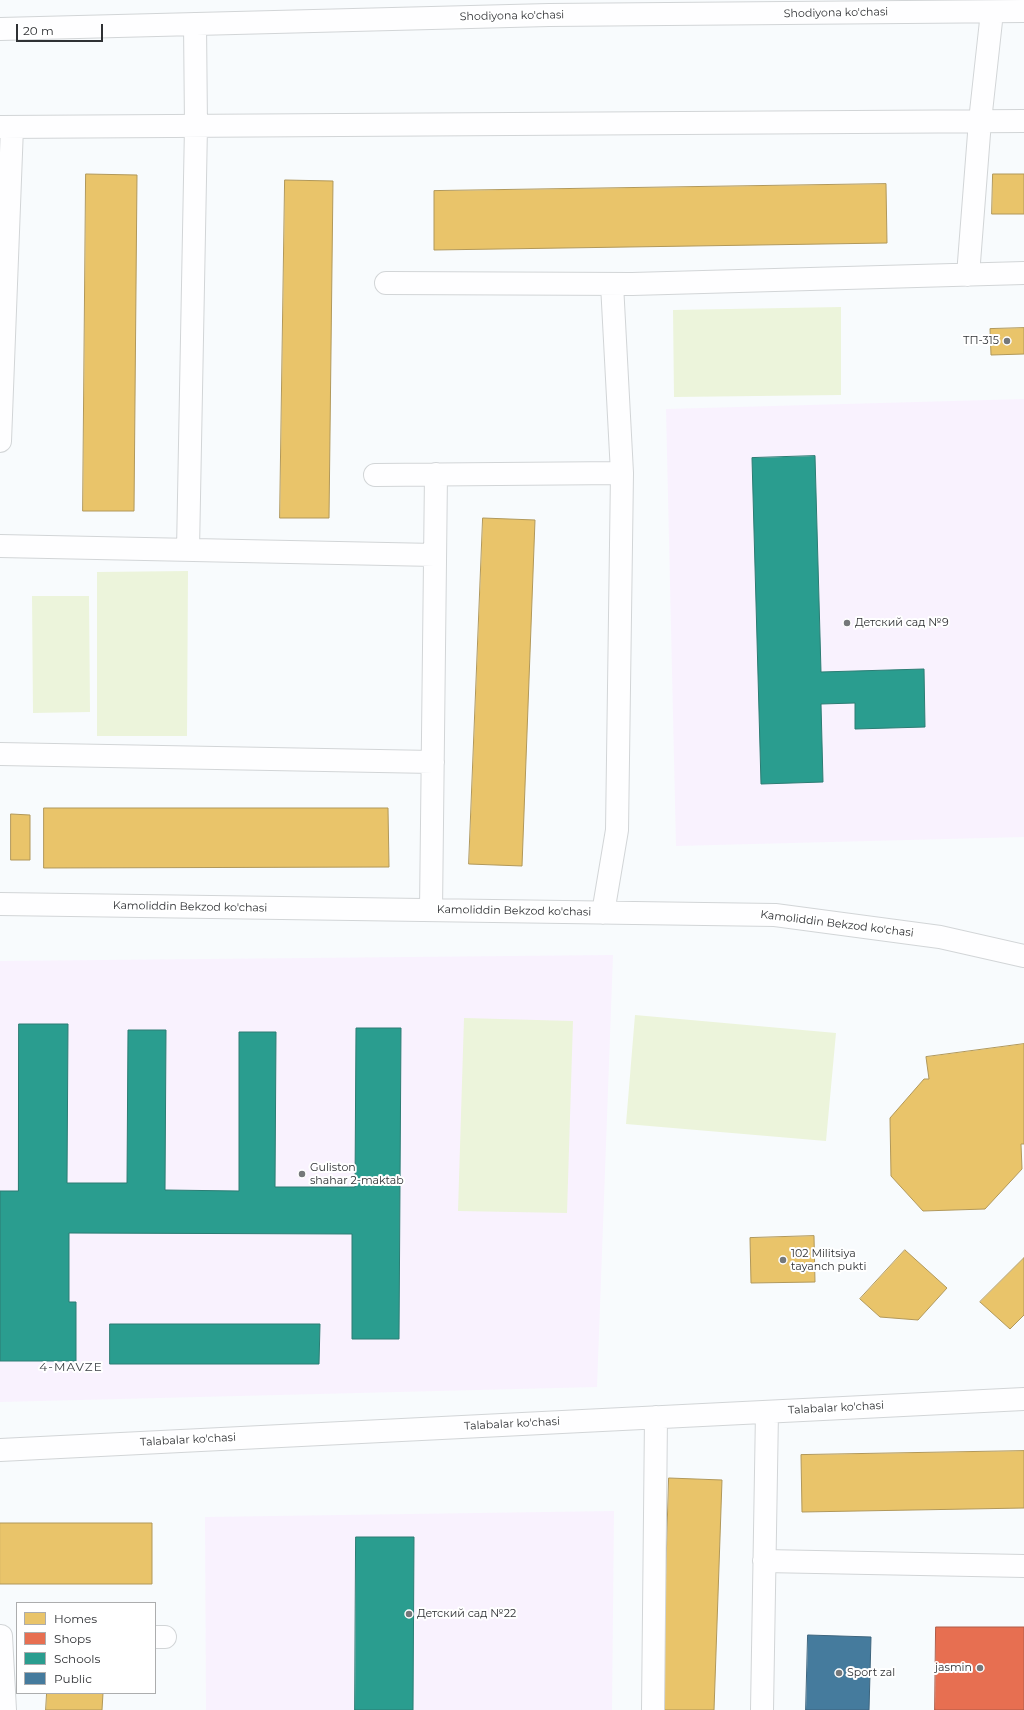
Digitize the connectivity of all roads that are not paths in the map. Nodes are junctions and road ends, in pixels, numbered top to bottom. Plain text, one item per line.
1 (549, 8) edge
2 (1024, 11) edge
3 (992, 12) junction
4 (195, 24) junction
5 (0, 29) edge
6 (980, 121) junction
7 (1024, 121) edge
8 (196, 126) junction
9 (6, 127) edge
10 (1024, 273) edge
11 (968, 275) junction
12 (386, 283) dead end
13 (612, 284) junction
14 (0, 441) edge
15 (622, 472) junction
16 (436, 474) junction
17 (375, 475) dead end
18 (0, 546) edge
19 (188, 550) junction
20 (435, 554) junction
21 (0, 754) edge
22 (433, 762) junction
23 (0, 904) edge
24 (431, 910) junction
25 (603, 913) junction
26 (1024, 956) edge
27 (1024, 1399) edge
28 (767, 1412) junction
29 (656, 1417) junction
30 (0, 1450) edge
31 (764, 1561) junction
32 (1024, 1566) edge
33 (6, 1636) edge
34 (5, 1710) edge
35 (653, 1710) edge
36 (762, 1710) edge

1 - 3 street, Shodiyona ko'chasi
1 - 4 street, Shodiyona ko'chasi
2 - 3 street, Shodiyona ko'chasi
3 - 6 street
4 - 5 street, Shodiyona ko'chasi
4 - 8 street
6 - 7 street
6 - 8 street
6 - 11 street
8 - 9 street
8 - 19 street
9 - 14 street
10 - 11 street
11 - 13 street
12 - 13 street
13 - 15 street
15 - 16 street
15 - 25 street
16 - 17 street
16 - 20 street
18 - 19 street
19 - 20 street
20 - 22 street
21 - 22 street
22 - 24 street
23 - 24 street, Kamoliddin Bekzod ko'chasi
24 - 25 street, Kamoliddin Bekzod ko'chasi
25 - 26 street, Kamoliddin Bekzod ko'chasi
27 - 28 street, Talabalar ko'chasi
28 - 29 street, Talabalar ko'chasi
28 - 31 street
29 - 30 street, Talabalar ko'chasi
29 - 35 street
31 - 32 street
31 - 36 street
33 - 34 street

